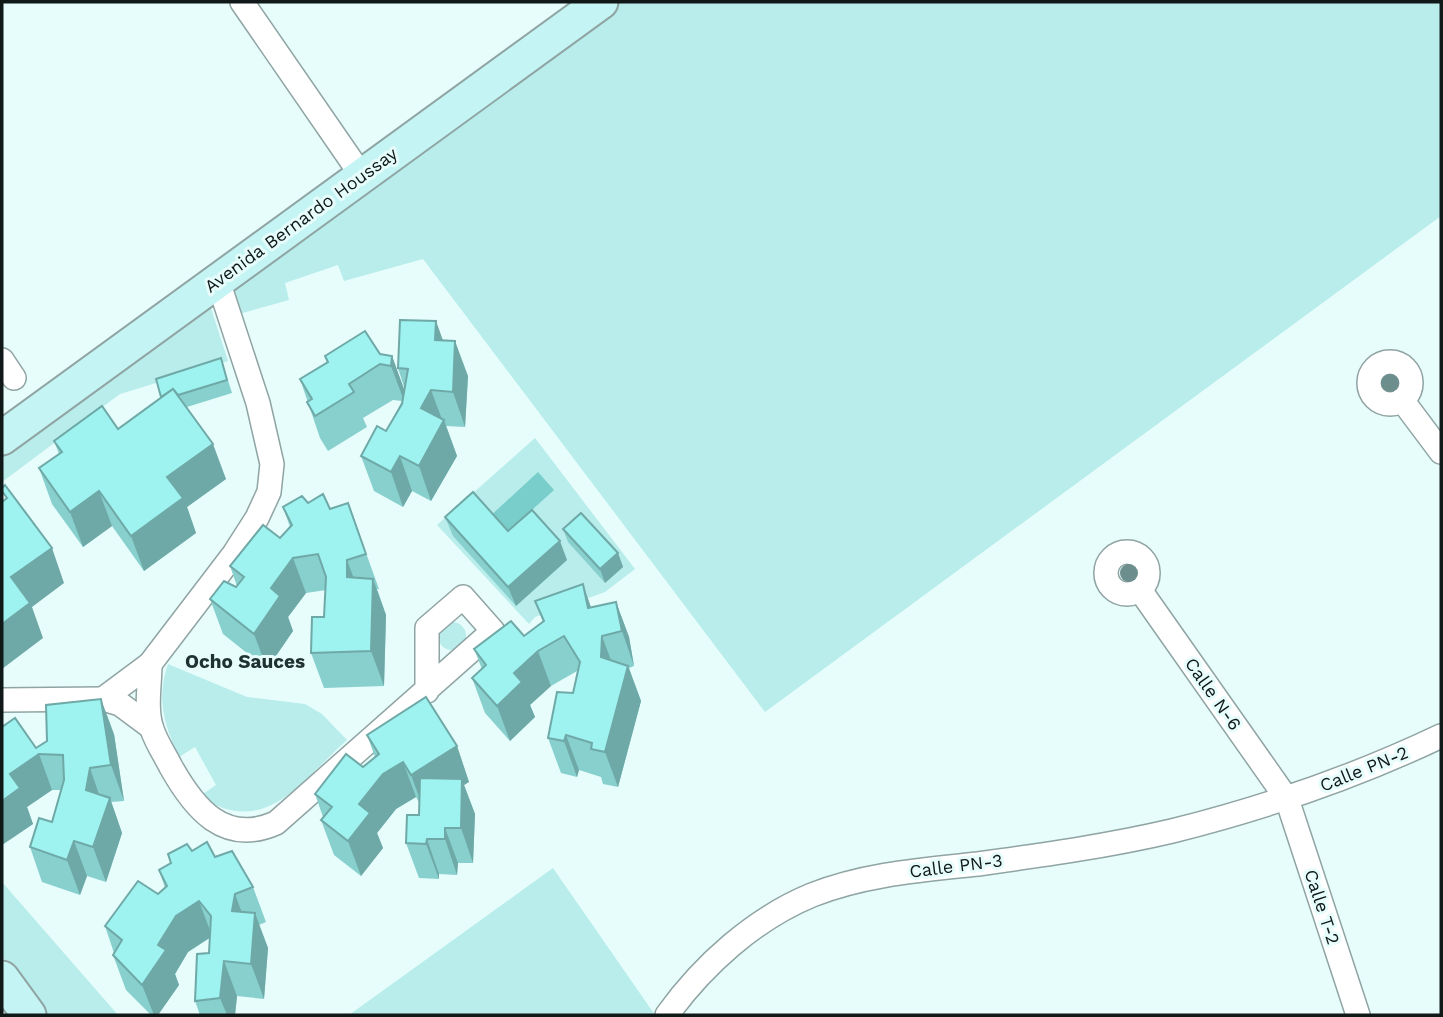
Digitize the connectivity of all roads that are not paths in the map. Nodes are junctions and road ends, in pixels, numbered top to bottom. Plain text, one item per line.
1 (242, 2) edge
2 (601, 2) edge
3 (362, 176) junction
4 (218, 281) junction
5 (1402, 400) dead end
6 (2, 438) edge
7 (1441, 452) edge
8 (1140, 590) dead end
9 (150, 664) junction
10 (427, 691) dead end
11 (103, 699) junction
12 (2, 701) edge
13 (151, 727) junction
14 (1441, 736) edge
15 (1287, 799) junction
16 (2, 978) edge
17 (29, 1015) edge
18 (667, 1015) edge
19 (1358, 1015) edge

1 - 3 street
2 - 3 main road, Avenida Bernardo Houssay
3 - 4 main road, Avenida Bernardo Houssay
4 - 6 main road, Avenida Bernardo Houssay
4 - 9 street
5 - 7 street
8 - 15 street, Calle N-6
9 - 11 street
9 - 13 street
10 - 13 street
11 - 12 street
11 - 13 street
14 - 15 street, Calle PN-2
15 - 18 street, Calle PN-3
15 - 19 street, Calle T-2
16 - 17 main road

